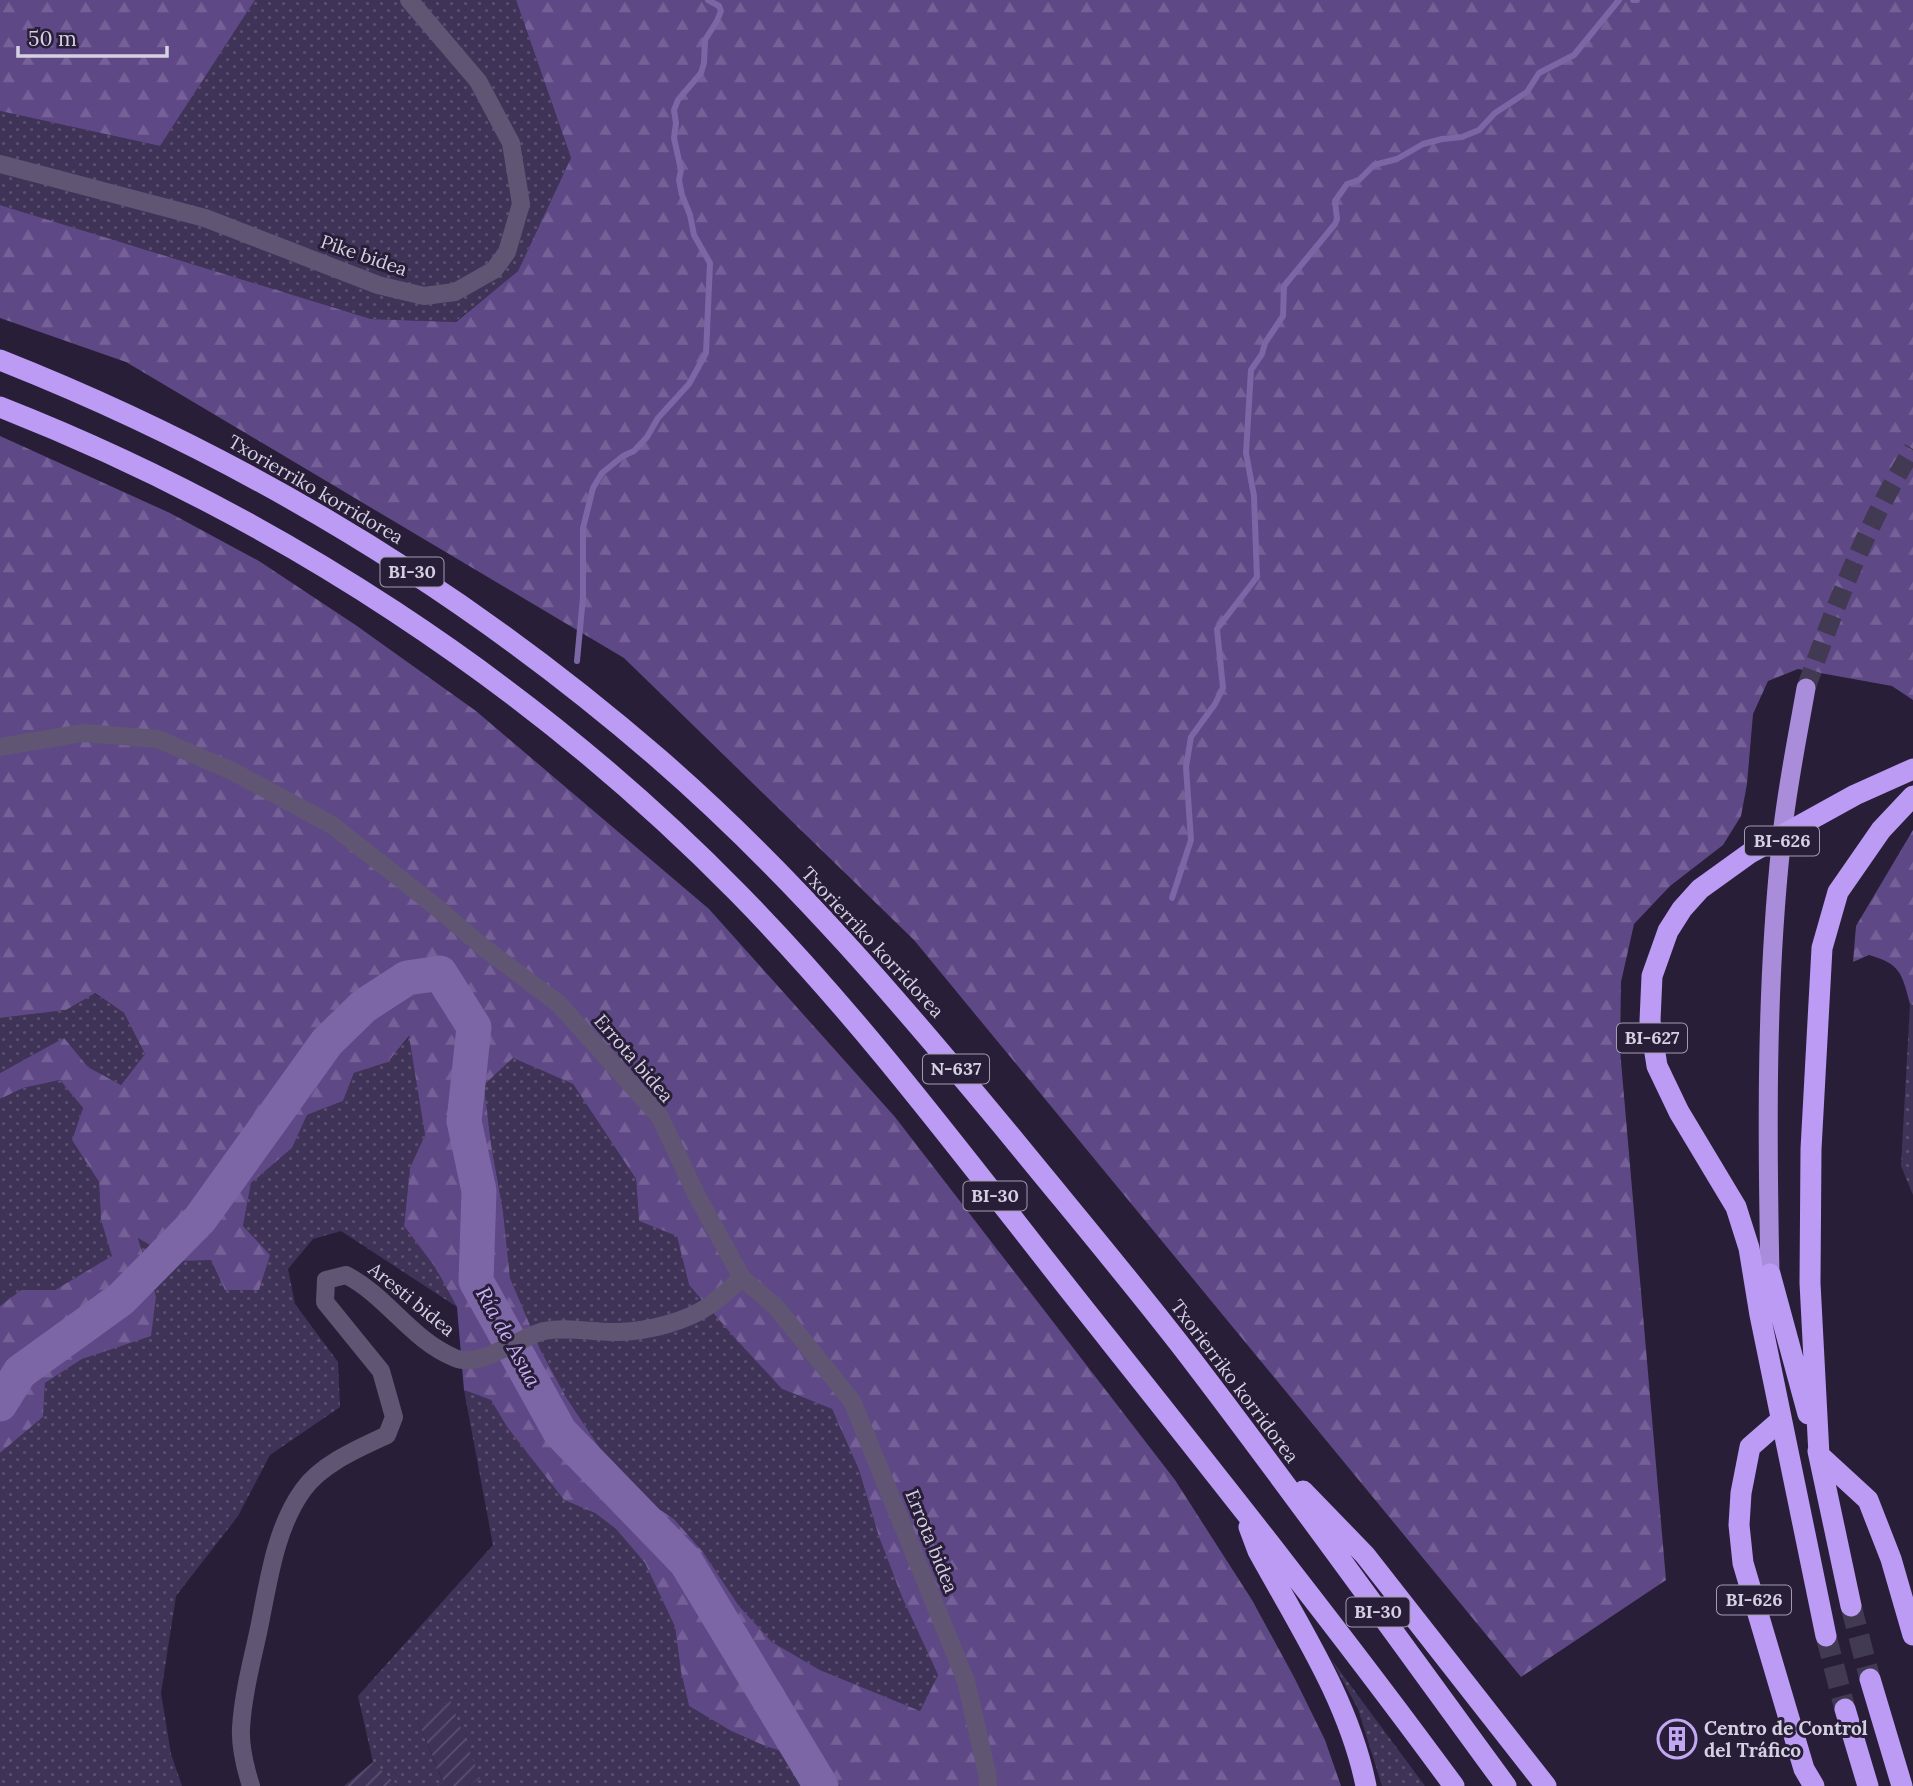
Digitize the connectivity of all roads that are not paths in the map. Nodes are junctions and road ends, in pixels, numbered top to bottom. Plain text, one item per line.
1 (409, 0) edge
2 (0, 164) edge
3 (0, 360) edge
4 (0, 407) edge
5 (1806, 688) tunnel mouth
6 (0, 747) edge
7 (1913, 769) edge
8 (1913, 796) edge
9 (771, 864) joint
10 (1770, 1274) junction
11 (743, 1278) junction
12 (1131, 1283) joint
13 (1781, 1420) junction
14 (1250, 1437) junction
15 (1819, 1455) junction
16 (1241, 1506) junction
17 (1851, 1606) tunnel mouth
18 (1913, 1635) edge
19 (1826, 1636) tunnel mouth
20 (1870, 1679) tunnel mouth
21 (1845, 1709) tunnel mouth
22 (251, 1786) edge
23 (988, 1786) edge
24 (1366, 1786) edge
25 (1454, 1786) edge
26 (1506, 1786) edge
27 (1546, 1786) edge
28 (1814, 1786) edge
29 (1868, 1786) edge
30 (1902, 1786) edge

1 - 2 street, Pike bidea
3 - 9 highway, Txorierriko korridorea / BI-30
4 - 16 highway, BI-30
5 - 10 highway, BI-626
6 - 11 street, Errota bidea
7 - 13 highway, BI-627
8 - 15 highway
9 - 12 highway, Txorierriko korridorea / N-637
10 - 13 highway, BI-626
10 - 15 highway, BI-626
11 - 22 street, Aresti bidea
11 - 23 street, Errota bidea
12 - 14 highway, Txorierriko korridorea / BI-30
13 - 19 highway, BI-626
13 - 28 highway, BI-626
14 - 26 highway, Txorierriko korridorea / BI-30
14 - 27 highway
15 - 17 highway, BI-626
15 - 18 highway
16 - 24 highway
16 - 25 highway, BI-30
20 - 30 highway
21 - 29 highway

